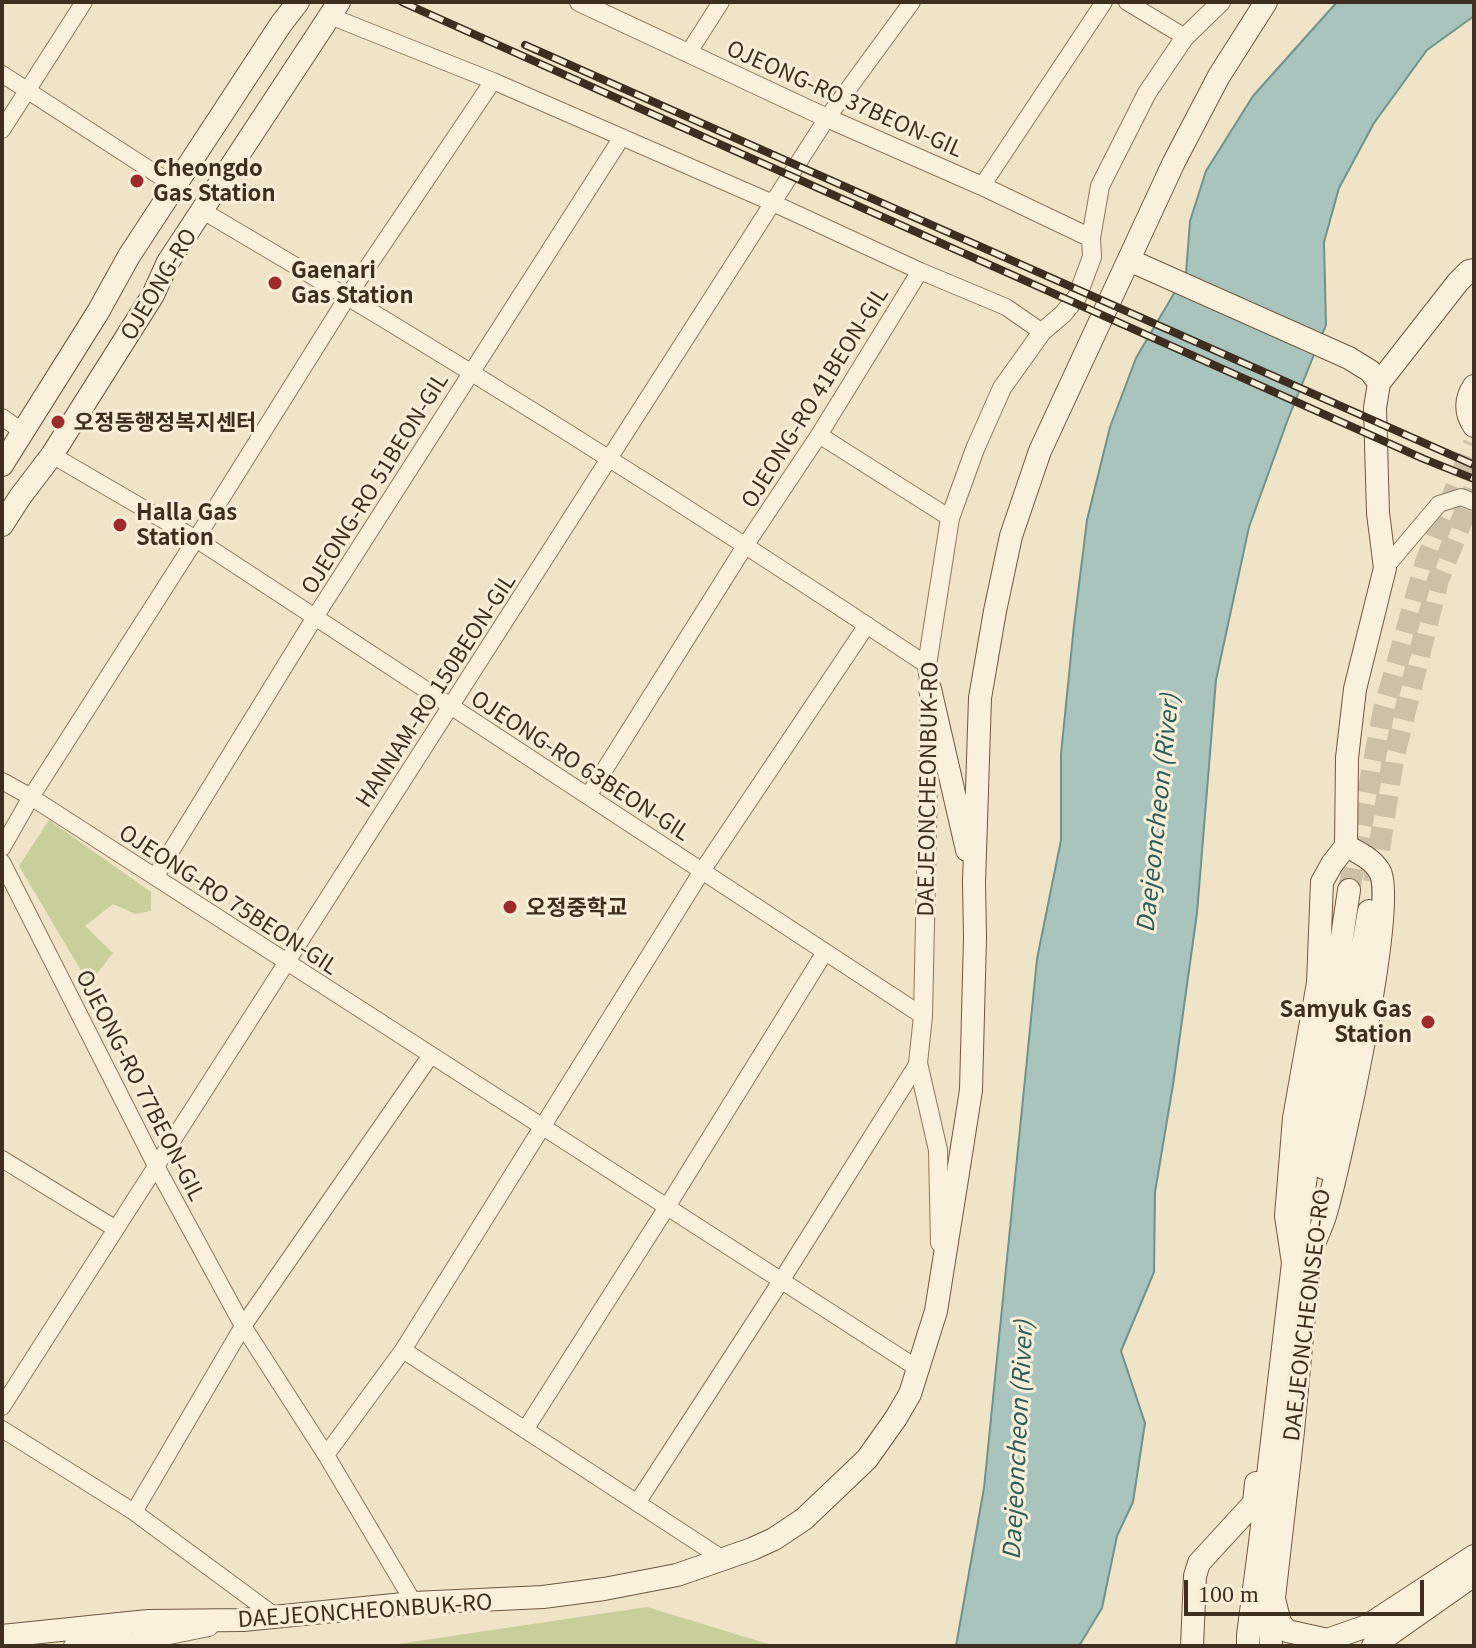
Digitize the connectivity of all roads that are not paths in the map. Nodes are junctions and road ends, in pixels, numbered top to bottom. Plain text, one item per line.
1 (84, 2) edge
2 (298, 2) edge
3 (579, 2) edge
4 (721, 2) edge
5 (912, 2) edge
6 (1104, 2) edge
7 (1127, 2) edge
8 (1221, 2) edge
9 (1252, 2) edge
10 (1266, 2) edge
11 (335, 9) edge
12 (1185, 37) junction
13 (689, 52) junction
14 (2, 74) edge
15 (493, 81) junction
16 (28, 90) junction
17 (827, 118) junction
18 (2, 130) edge
19 (622, 137) junction
20 (1174, 162) junction
21 (175, 186) junction
22 (982, 186) junction
23 (773, 203) junction
24 (203, 211) junction
25 (1091, 238) junction
26 (1129, 260) junction
27 (1474, 270) edge
28 (920, 271) junction
29 (348, 296) junction
30 (1042, 332) junction
31 (470, 372) junction
32 (1379, 383) junction
33 (1474, 386) edge
34 (2, 417) edge
35 (1470, 418) edge
36 (23, 432) junction
37 (819, 435) junction
38 (1474, 436) edge
39 (52, 455) junction
40 (609, 459) junction
41 (2, 465) edge
42 (1474, 502) edge
43 (950, 518) junction
44 (2, 525) edge
45 (196, 539) junction
46 (745, 546) junction
47 (1385, 568) junction
48 (315, 617) junction
49 (867, 625) junction
50 (927, 665) junction
51 (930, 689) junction
52 (451, 706) junction
53 (2, 781) edge
54 (588, 796) junction
55 (31, 797) junction
56 (1346, 846) junction
57 (2, 848) edge
58 (2, 862) edge
59 (702, 871) junction
60 (155, 877) junction
61 (974, 882) junction
62 (1349, 890) tunnel mouth
63 (1373, 891) tunnel mouth
64 (825, 952) junction
65 (287, 962) junction
66 (923, 1016) junction
67 (431, 1055) junction
68 (918, 1063) junction
69 (543, 1127) junction
70 (2, 1159) edge
71 (156, 1166) junction
72 (667, 1207) junction
73 (116, 1229) junction
74 (1301, 1259) junction
75 (941, 1279) junction
76 (781, 1281) junction
77 (243, 1326) junction
78 (403, 1350) junction
79 (917, 1368) junction
80 (1278, 1389) junction
81 (2, 1407) edge
82 (2, 1429) edge
83 (525, 1430) junction
84 (326, 1455) junction
85 (637, 1503) junction
86 (134, 1512) junction
87 (1474, 1556) edge
88 (723, 1559) junction
89 (1474, 1575) edge
90 (1274, 1598) junction
91 (414, 1603) junction
92 (275, 1616) junction
93 (243, 1620) junction
94 (148, 1621) junction
95 (2, 1636) edge
96 (1320, 1643) edge
97 (73, 1646) edge
98 (114, 1646) edge
99 (1192, 1646) edge
100 (1248, 1646) edge
101 (1271, 1646) edge
102 (1373, 1646) edge

1 - 16 street
2 - 21 main road, OJEONG-RO
3 - 13 street, OJEONG-RO 37BEON-GIL
4 - 13 street
5 - 17 street, HANNAM-RO 150BEON-GIL
6 - 22 street
7 - 12 street
8 - 12 street, DAEJEONCHEONBUK-RO
9 - 20 main road
10 - 20 main road
11 - 15 street, OJEONG-RO 41BEON-GIL
11 - 24 main road, OJEONG-RO
12 - 25 street, DAEJEONCHEONBUK-RO
13 - 17 street, OJEONG-RO 37BEON-GIL
14 - 16 street
15 - 19 street, OJEONG-RO 41BEON-GIL
15 - 29 street
16 - 18 street
16 - 21 street
17 - 22 street, OJEONG-RO 37BEON-GIL
17 - 23 street, HANNAM-RO 150BEON-GIL
19 - 23 street, OJEONG-RO 41BEON-GIL
19 - 31 street
20 - 26 main road
21 - 36 main road, OJEONG-RO
22 - 25 street, OJEONG-RO 37BEON-GIL
23 - 28 street, OJEONG-RO 41BEON-GIL
23 - 40 street, HANNAM-RO 150BEON-GIL
24 - 29 street, OJEONG-RO 51BEON-GIL
24 - 39 main road, OJEONG-RO
25 - 30 street, DAEJEONCHEONBUK-RO
26 - 32 main road
26 - 61 main road
27 - 32 main road
28 - 30 street, OJEONG-RO 41BEON-GIL
28 - 37 street, OJEONG-RO 41BEON-GIL
29 - 31 street, OJEONG-RO 51BEON-GIL
29 - 45 street
30 - 43 street, DAEJEONCHEONBUK-RO
31 - 40 street, OJEONG-RO 51BEON-GIL
31 - 48 street, OJEONG-RO 51BEON-GIL
32 - 47 main road
33 - 35 main road
34 - 36 street
35 - 38 street
36 - 41 main road, OJEONG-RO
37 - 43 street
37 - 46 street, OJEONG-RO 41BEON-GIL
39 - 44 main road, OJEONG-RO
39 - 45 street, OJEONG-RO 63BEON-GIL
40 - 46 street, OJEONG-RO 51BEON-GIL
40 - 52 street, HANNAM-RO 150BEON-GIL
42 - 47 street
43 - 50 street, DAEJEONCHEONBUK-RO
45 - 48 street, OJEONG-RO 63BEON-GIL
45 - 55 street
46 - 49 street, OJEONG-RO 51BEON-GIL
46 - 54 street
47 - 56 main road
48 - 52 street, OJEONG-RO 63BEON-GIL
48 - 60 street
49 - 50 street, OJEONG-RO 51BEON-GIL
49 - 59 street
50 - 51 street, DAEJEONCHEONBUK-RO
51 - 61 main road
51 - 66 street, DAEJEONCHEONBUK-RO
52 - 54 street, OJEONG-RO 63BEON-GIL
52 - 65 street, HANNAM-RO 150BEON-GIL
53 - 55 street, OJEONG-RO 75BEON-GIL
54 - 59 street, OJEONG-RO 63BEON-GIL
55 - 57 street
55 - 60 street, OJEONG-RO 75BEON-GIL
56 - 74 main road
56 - 74 main road
58 - 71 street, OJEONG-RO 77BEON-GIL
59 - 64 street, OJEONG-RO 63BEON-GIL
59 - 69 street, OJEONG-RO 63BEON-GIL
60 - 65 street, OJEONG-RO 75BEON-GIL
61 - 75 main road
62 - 74 main road
63 - 74 main road, DAEJEONCHEONSEO-RO
64 - 66 street, OJEONG-RO 63BEON-GIL
64 - 72 street
65 - 67 street, OJEONG-RO 75BEON-GIL
65 - 71 street, HANNAM-RO 150BEON-GIL
66 - 68 street, DAEJEONCHEONBUK-RO
67 - 69 street, OJEONG-RO 75BEON-GIL
67 - 77 street
68 - 75 street, DAEJEONCHEONBUK-RO
68 - 76 street
69 - 72 street, OJEONG-RO 75BEON-GIL
69 - 78 street
70 - 73 street
71 - 73 street, HANNAM-RO 150BEON-GIL
71 - 77 street, OJEONG-RO 77BEON-GIL
72 - 76 street, OJEONG-RO 75BEON-GIL
72 - 83 street
73 - 81 street, HANNAM-RO 150BEON-GIL
74 - 80 main road
74 - 90 main road, DAEJEONCHEONSEO-RO
75 - 79 main road, DAEJEONCHEONBUK-RO
76 - 79 street, OJEONG-RO 75BEON-GIL
76 - 85 street
77 - 84 street, OJEONG-RO 77BEON-GIL
77 - 86 street
78 - 83 street
78 - 84 street
79 - 88 main road, DAEJEONCHEONBUK-RO
80 - 99 main road
80 - 100 main road
82 - 86 street
83 - 85 street
84 - 91 street, OJEONG-RO 77BEON-GIL
85 - 88 street
86 - 92 street
87 - 96 main road
88 - 91 main road, DAEJEONCHEONBUK-RO
89 - 102 main road
90 - 96 main road
90 - 101 main road, DAEJEONCHEONSEO-RO
91 - 92 main road, DAEJEONCHEONBUK-RO
92 - 93 main road, DAEJEONCHEONBUK-RO
93 - 94 main road, DAEJEONCHEONBUK-RO
93 - 98 street
94 - 95 main road, DAEJEONCHEONBUK-RO
94 - 97 street

